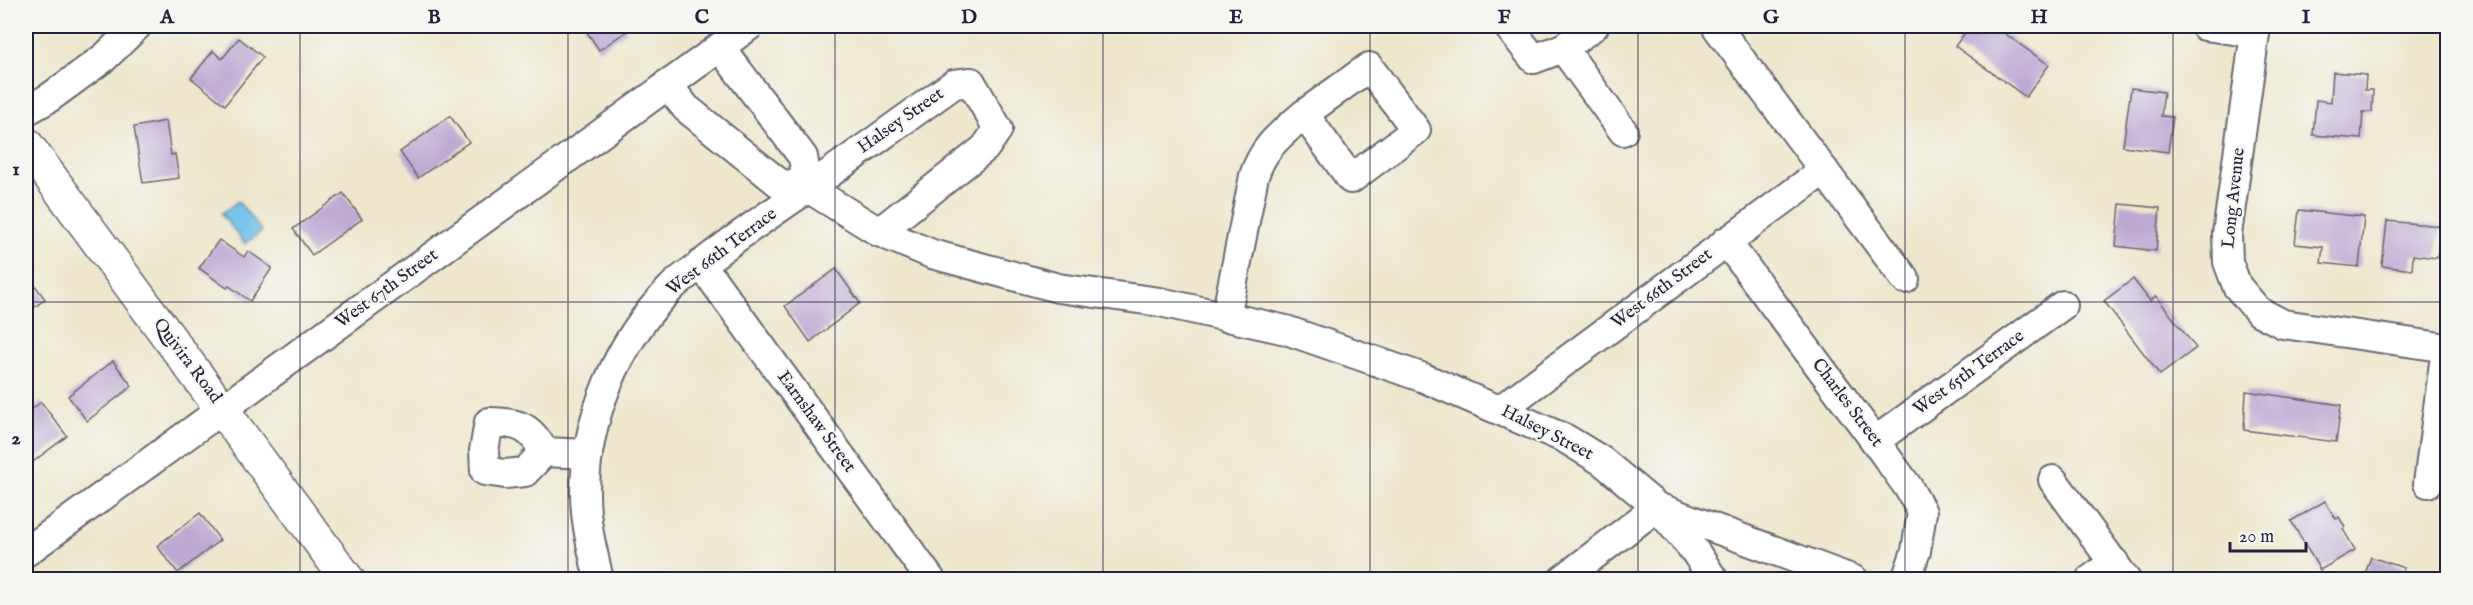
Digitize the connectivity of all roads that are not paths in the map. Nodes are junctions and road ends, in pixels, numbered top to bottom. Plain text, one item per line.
1 (137, 26) edge
2 (1508, 26) edge
3 (1594, 26) edge
4 (1716, 26) edge
5 (2205, 26) edge
6 (2255, 29) edge
7 (732, 34) edge
8 (1563, 48) junction
9 (667, 84) junction
10 (26, 111) edge
11 (1304, 114) dead end
12 (1623, 131) dead end
13 (26, 144) edge
14 (1824, 170) junction
15 (808, 188) junction
16 (879, 232) junction
17 (1726, 241) junction
18 (701, 264) junction
19 (1905, 279) dead end
20 (2063, 305) dead end
21 (1226, 317) junction
22 (2447, 348) edge
23 (222, 408) junction
24 (1501, 409) junction
25 (1875, 441) junction
26 (544, 452) dead end
27 (588, 454) junction
28 (2053, 480) dead end
29 (2428, 483) dead end
30 (1657, 507) junction
31 (26, 552) edge
32 (2120, 571) edge
33 (348, 579) edge
34 (599, 579) edge
35 (931, 579) edge
36 (1562, 579) edge
37 (1714, 579) edge
38 (1854, 579) edge
39 (1906, 579) edge
40 (2090, 579) edge

1 - 10 street
2 - 8 street
3 - 8 street
4 - 14 street
5 - 6 street
6 - 22 street, Long Avenue
7 - 9 street, West 67th Street
7 - 15 street
8 - 12 street
9 - 15 street, Halsey Street
9 - 23 street, West 67th Street
11 - 21 street
13 - 23 main road, Quivira Road
14 - 17 street, West 66th Street
14 - 19 street
15 - 16 street, Halsey Street
15 - 16 street, Halsey Street
15 - 18 street, West 66th Terrace
16 - 21 street, Halsey Street
17 - 24 street, West 66th Street
17 - 25 street, Charles Street
18 - 27 street, West 66th Terrace
18 - 35 street, Earnshaw Street
20 - 25 street, West 65th Terrace
21 - 24 street, Halsey Street
22 - 29 street
23 - 31 street, West 67th Street
23 - 33 main road, Quivira Road
24 - 30 street, Halsey Street
25 - 39 street, Charles Street
26 - 27 street
27 - 34 street, West 66th Terrace
28 - 32 street
30 - 36 street
30 - 37 street
30 - 38 street, Halsey Street
32 - 40 street

